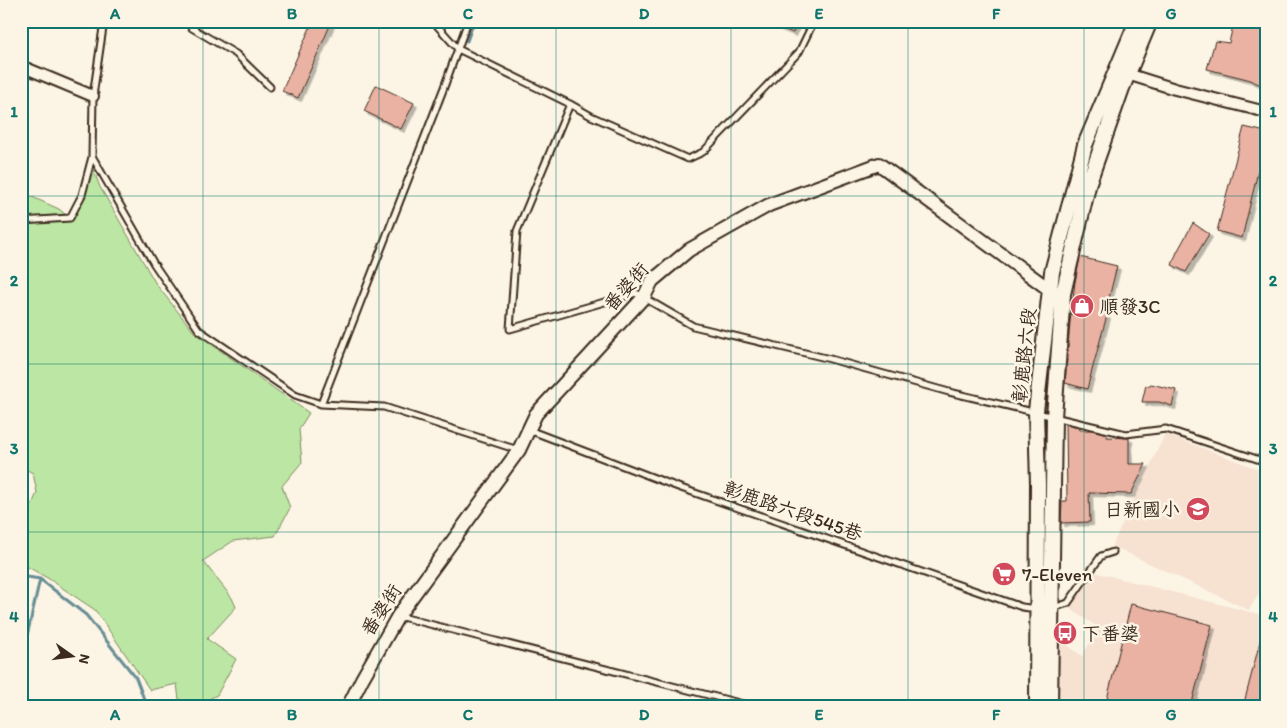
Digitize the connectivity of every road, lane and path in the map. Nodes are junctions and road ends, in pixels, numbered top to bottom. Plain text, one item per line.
1 (104, 21) edge
2 (187, 21) edge
3 (433, 21) edge
4 (468, 21) edge
5 (814, 21) edge
6 (1136, 21) edge
7 (1150, 21) edge
8 (458, 49) junction
9 (21, 66) edge
10 (1122, 72) junction
11 (270, 87) dead end
12 (93, 96) junction
13 (570, 104) junction
14 (1266, 112) edge
15 (92, 156) junction
16 (21, 221) edge
17 (1056, 292) junction
18 (644, 297) junction
19 (321, 404) junction
20 (1036, 411) junction
21 (1054, 417) junction
22 (529, 430) junction
23 (519, 450) junction
24 (1266, 462) edge
25 (1113, 552) dead end
26 (1036, 609) junction
27 (1051, 609) junction
28 (398, 616) junction
29 (348, 707) edge
30 (755, 707) edge
31 (1037, 707) edge
32 (1050, 707) edge

1 - 12 lane
2 - 11 lane
3 - 8 lane
4 - 8 lane
5 - 13 lane
6 - 10 main road, 彰鹿路六段
7 - 10 main road, 彰鹿路六段
8 - 13 lane
8 - 19 lane
9 - 12 street
10 - 14 street
10 - 17 main road, 彰鹿路六段
12 - 15 lane
13 - 18 lane
15 - 16 lane
15 - 19 lane
17 - 18 street, 番婆街
17 - 20 main road, 彰鹿路六段
17 - 21 main road, 彰鹿路六段
18 - 20 lane
18 - 22 street, 番婆街
19 - 23 lane
20 - 21 lane
20 - 26 main road, 彰鹿路六段
21 - 24 lane
21 - 27 main road, 彰鹿路六段
22 - 23 street, 番婆街
22 - 26 lane, 彰鹿路六段545巷
23 - 28 street, 番婆街
25 - 27 lane
26 - 27 lane, 彰鹿路六段545巷
26 - 31 main road, 彰鹿路六段
27 - 32 main road, 彰鹿路六段
28 - 29 street, 番婆街
28 - 30 lane

